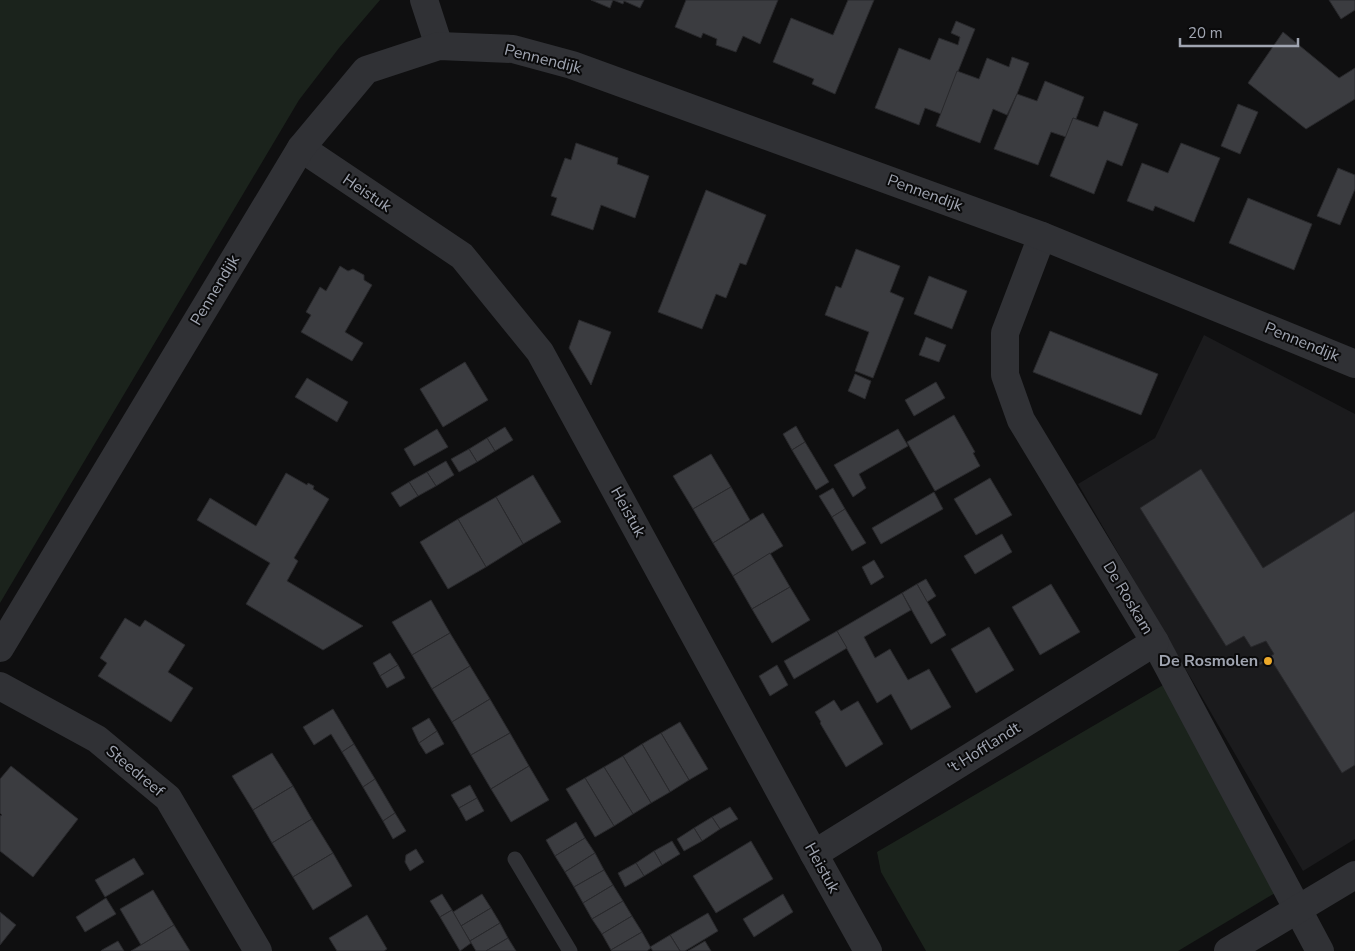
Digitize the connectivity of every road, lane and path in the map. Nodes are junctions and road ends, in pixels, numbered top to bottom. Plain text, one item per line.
1 (424, 0) edge
2 (439, 46) junction
3 (301, 148) junction
4 (1042, 236) junction
5 (1355, 364) edge
6 (1155, 642) junction
7 (0, 648) edge
8 (0, 686) edge
9 (814, 854) junction
10 (515, 860) dead end
11 (1355, 875) edge
12 (1298, 909) junction
13 (258, 951) edge
14 (570, 951) edge
15 (868, 951) edge
16 (1228, 951) edge
17 (1320, 951) edge

1 - 2 street
2 - 3 street, Pennendijk
2 - 4 street, Pennendijk
3 - 7 street, Pennendijk
3 - 9 street, Heistuk
4 - 5 street, Pennendijk
4 - 6 street, De Roskam
6 - 9 street, 't Hofflandt
6 - 12 street, De Roskam
8 - 13 street, Steedreef
9 - 15 street, Heistuk
10 - 14 lane
11 - 12 street
12 - 16 street
12 - 17 street, De Roskam

